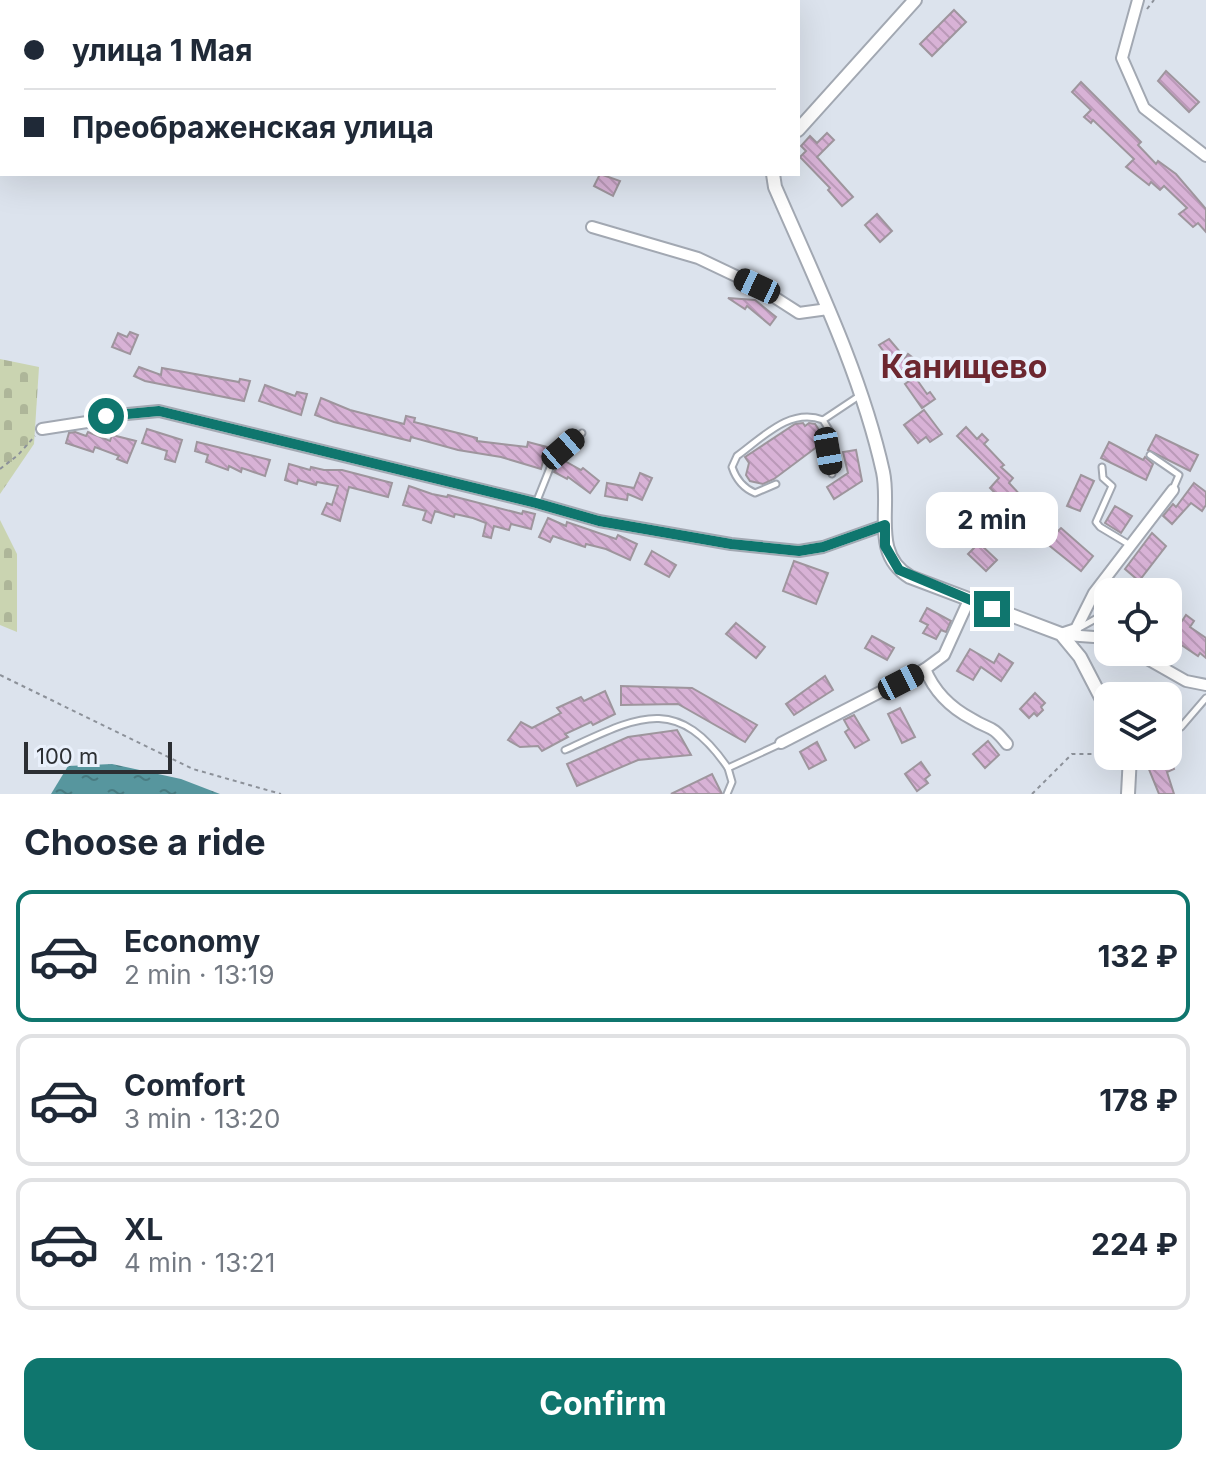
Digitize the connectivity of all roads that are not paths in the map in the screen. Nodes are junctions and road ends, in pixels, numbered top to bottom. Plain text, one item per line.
1 (915, 0) edge
2 (1138, 0) edge
3 (0, 80) edge
4 (0, 128) edge
5 (800, 128) edge
6 (1206, 156) edge
7 (773, 176) edge
8 (592, 227) dead end
9 (828, 309) junction
10 (860, 395) junction
11 (823, 420) junction
12 (42, 429) road end
13 (582, 433) dead end
14 (1150, 455) dead end
15 (1102, 467) dead end
16 (832, 474) dead end
17 (776, 484) dead end
18 (1173, 490) joint
19 (536, 503) junction
20 (885, 525) junction
21 (1130, 545) junction
22 (969, 600) junction
23 (1094, 619) edge
24 (1076, 629) junction
25 (1061, 634) junction
26 (1094, 637) edge
27 (1160, 666) edge
28 (925, 669) junction
29 (1094, 684) edge
30 (1206, 685) edge
31 (1206, 698) edge
32 (1182, 726) edge
33 (781, 743) joint
34 (1007, 744) dead end
35 (565, 750) dead end
36 (728, 768) junction
37 (1129, 770) edge
38 (727, 794) edge
39 (1128, 794) edge

1 - 5 street
2 - 6 street
3 - 4 street
7 - 9 street
8 - 9 street
9 - 10 street
10 - 11 lane
10 - 20 street
11 - 16 lane
11 - 17 lane
12 - 19 street
13 - 19 lane
14 - 18 lane
15 - 21 lane
18 - 21 street
19 - 20 street
20 - 22 street
21 - 24 street
22 - 25 street
22 - 28 street
23 - 24 lane
24 - 25 street
25 - 26 street
25 - 29 street
27 - 30 street
28 - 33 street
28 - 34 street
31 - 32 lane
33 - 36 lane
35 - 36 lane
36 - 38 lane
37 - 39 street

